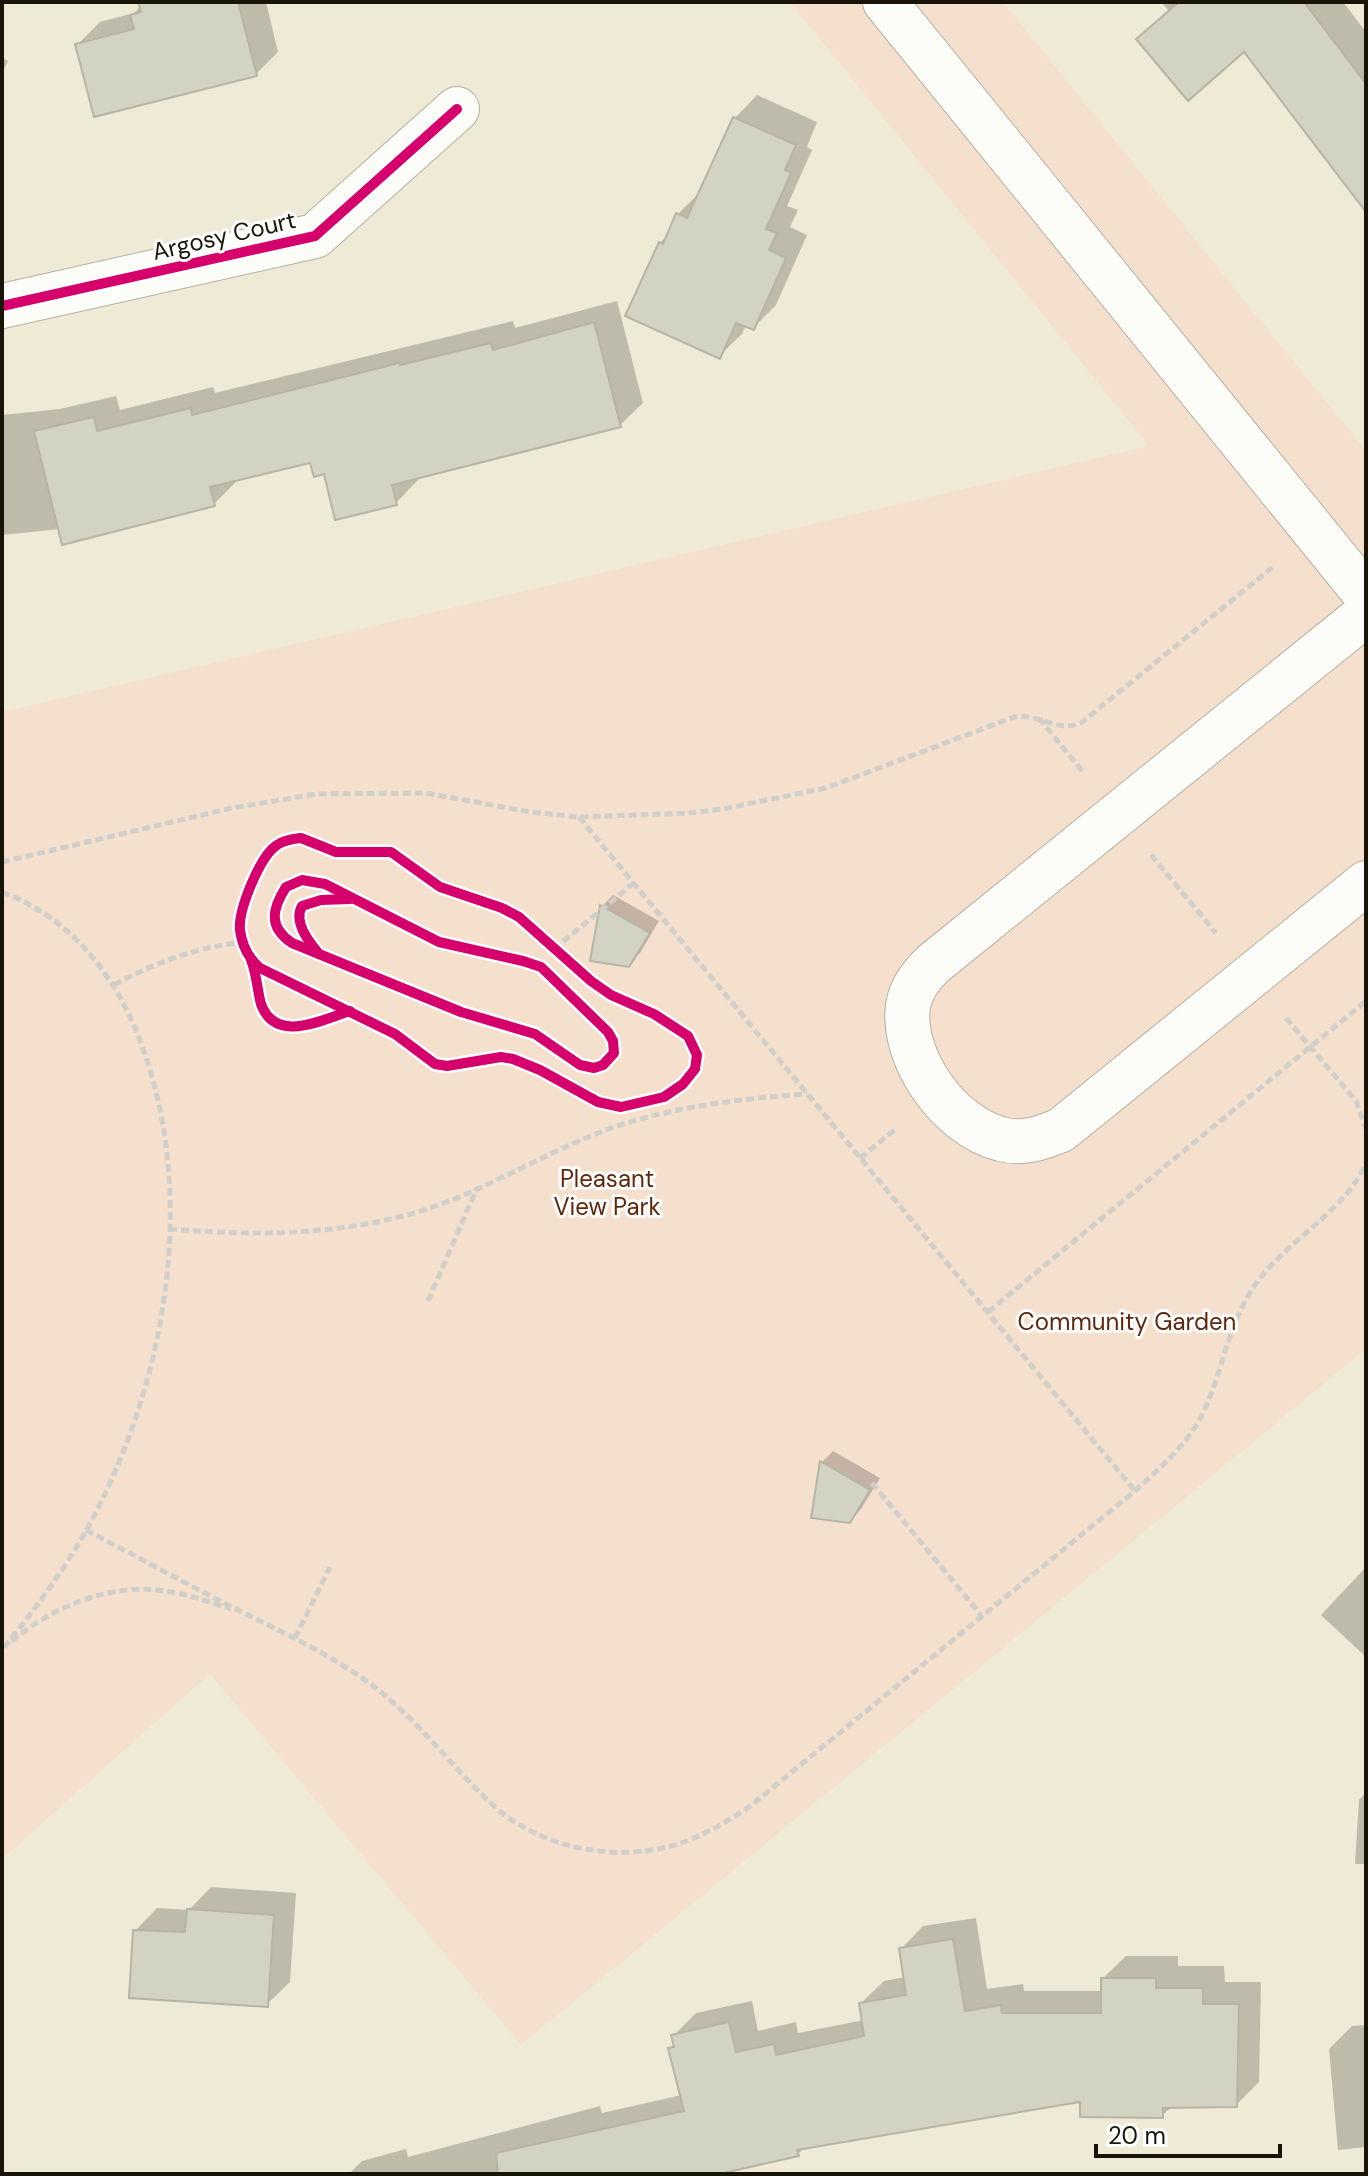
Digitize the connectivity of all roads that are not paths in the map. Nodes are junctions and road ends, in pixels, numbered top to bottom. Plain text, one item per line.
1 (885, 2) edge
2 (457, 109) dead end
3 (2, 306) edge
4 (1366, 595) edge
5 (1366, 614) edge
6 (1366, 883) edge

1 - 4 street
2 - 3 street, Argosy Court
5 - 6 street

